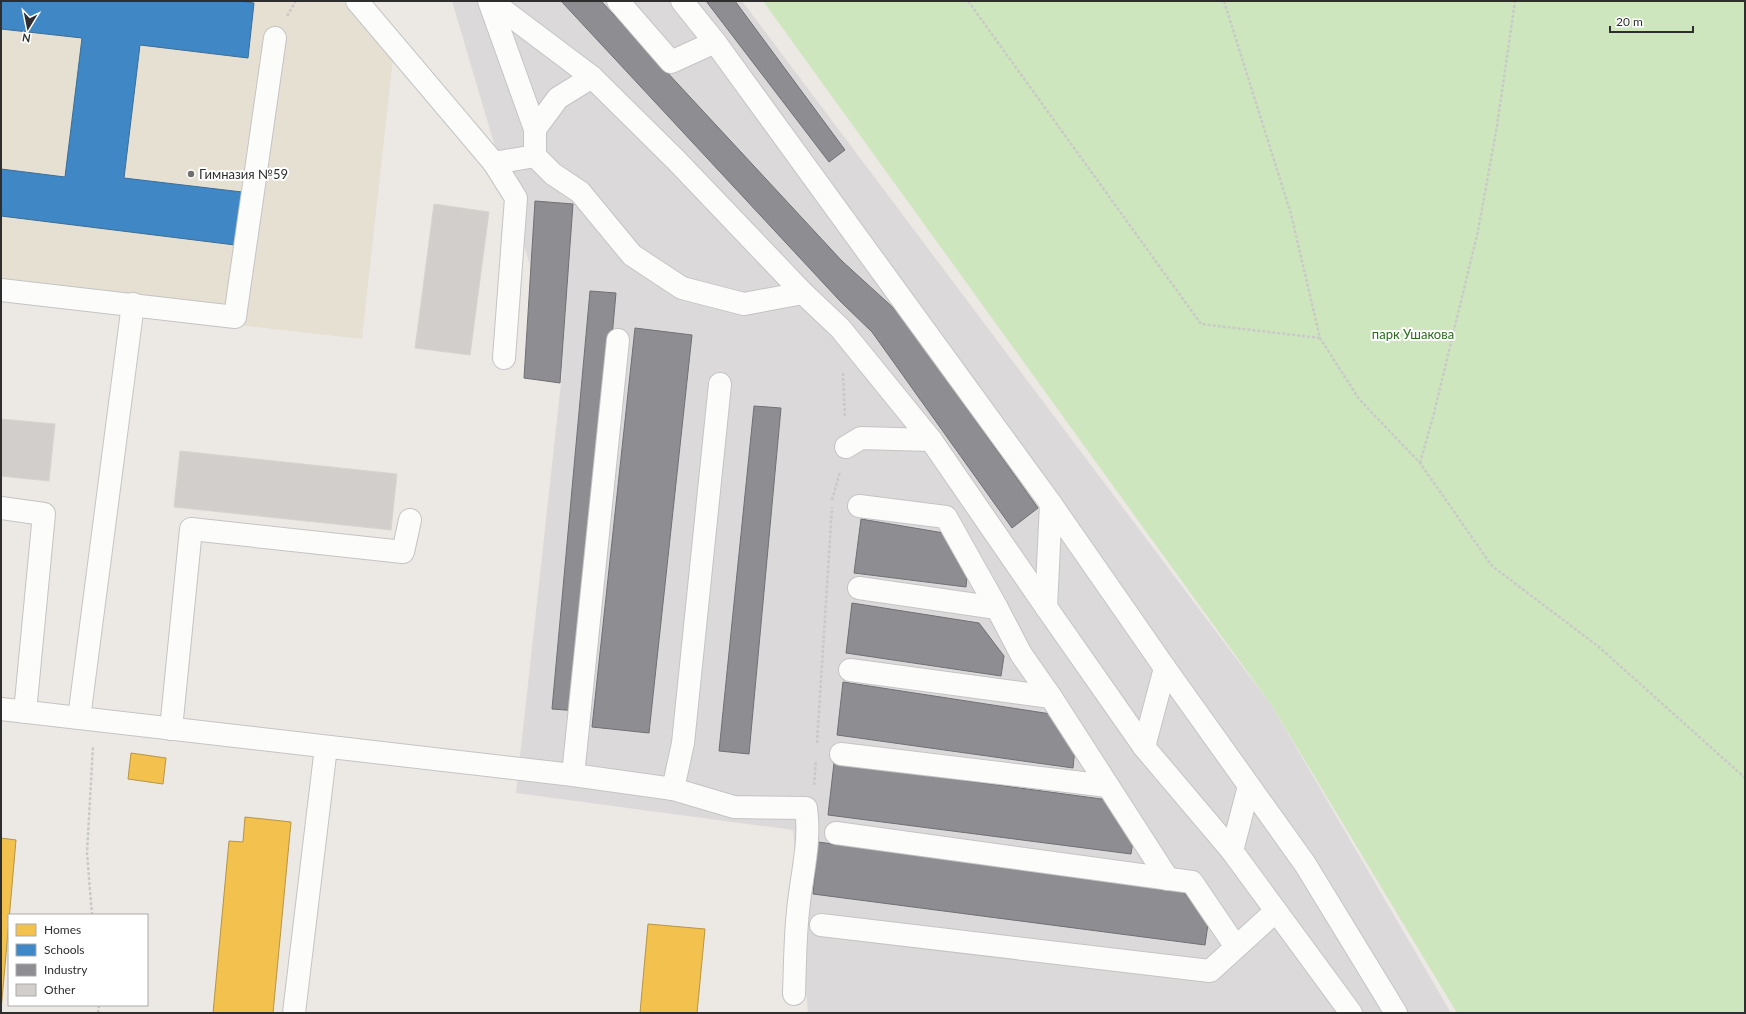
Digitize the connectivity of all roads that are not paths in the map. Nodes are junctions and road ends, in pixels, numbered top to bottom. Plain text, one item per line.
1 (357, 1) edge
2 (490, 1) edge
3 (618, 1) edge
4 (682, 1) edge
5 (275, 38) dead end
6 (715, 42) junction
7 (592, 77) junction
8 (535, 129) junction
9 (535, 156) junction
10 (494, 163) junction
11 (1, 290) edge
12 (804, 292) junction
13 (133, 304) junction
14 (618, 340) dead end
15 (504, 358) dead end
16 (720, 384) dead end
17 (931, 440) junction
18 (846, 447) road end
19 (1051, 504) junction
20 (859, 506) dead end
21 (1, 508) edge
22 (410, 520) dead end
23 (859, 588) dead end
24 (1046, 607) junction
25 (997, 608) junction
26 (1165, 668) junction
27 (850, 670) dead end
28 (1051, 697) junction
29 (1, 709) edge
30 (25, 712) junction
31 (86, 719) junction
32 (171, 729) junction
33 (326, 747) junction
34 (1144, 747) junction
35 (841, 754) dead end
36 (573, 775) junction
37 (1108, 786) junction
38 (1249, 786) junction
39 (673, 789) junction
40 (836, 833) dead end
41 (1232, 851) junction
42 (1168, 879) junction
43 (1276, 911) junction
44 (822, 925) dead end
45 (1236, 947) junction
46 (794, 994) dead end
47 (294, 1013) edge
48 (1351, 1013) edge
49 (1396, 1013) edge

1 - 10 lane
2 - 7 lane
2 - 8 lane
3 - 6 lane
4 - 6 lane
5 - 13 lane
6 - 19 lane
7 - 8 lane
7 - 12 lane
8 - 9 lane
9 - 10 lane
9 - 12 lane
10 - 15 lane
11 - 13 lane
12 - 17 lane
13 - 31 lane
14 - 36 lane
16 - 39 lane
17 - 18 lane
17 - 24 lane
19 - 24 lane
19 - 26 lane
20 - 25 lane
21 - 30 lane
22 - 32 lane
23 - 25 lane
24 - 34 lane
25 - 28 lane
26 - 34 lane
26 - 38 lane
27 - 28 lane
28 - 37 lane
29 - 30 lane
30 - 31 lane
31 - 32 lane
32 - 33 lane
33 - 36 lane
33 - 47 lane
34 - 41 lane
35 - 37 lane
36 - 39 lane
37 - 42 lane
38 - 41 lane
38 - 49 lane
39 - 46 lane
40 - 42 lane
41 - 43 lane
42 - 45 lane
43 - 45 lane
43 - 48 lane
44 - 45 lane

